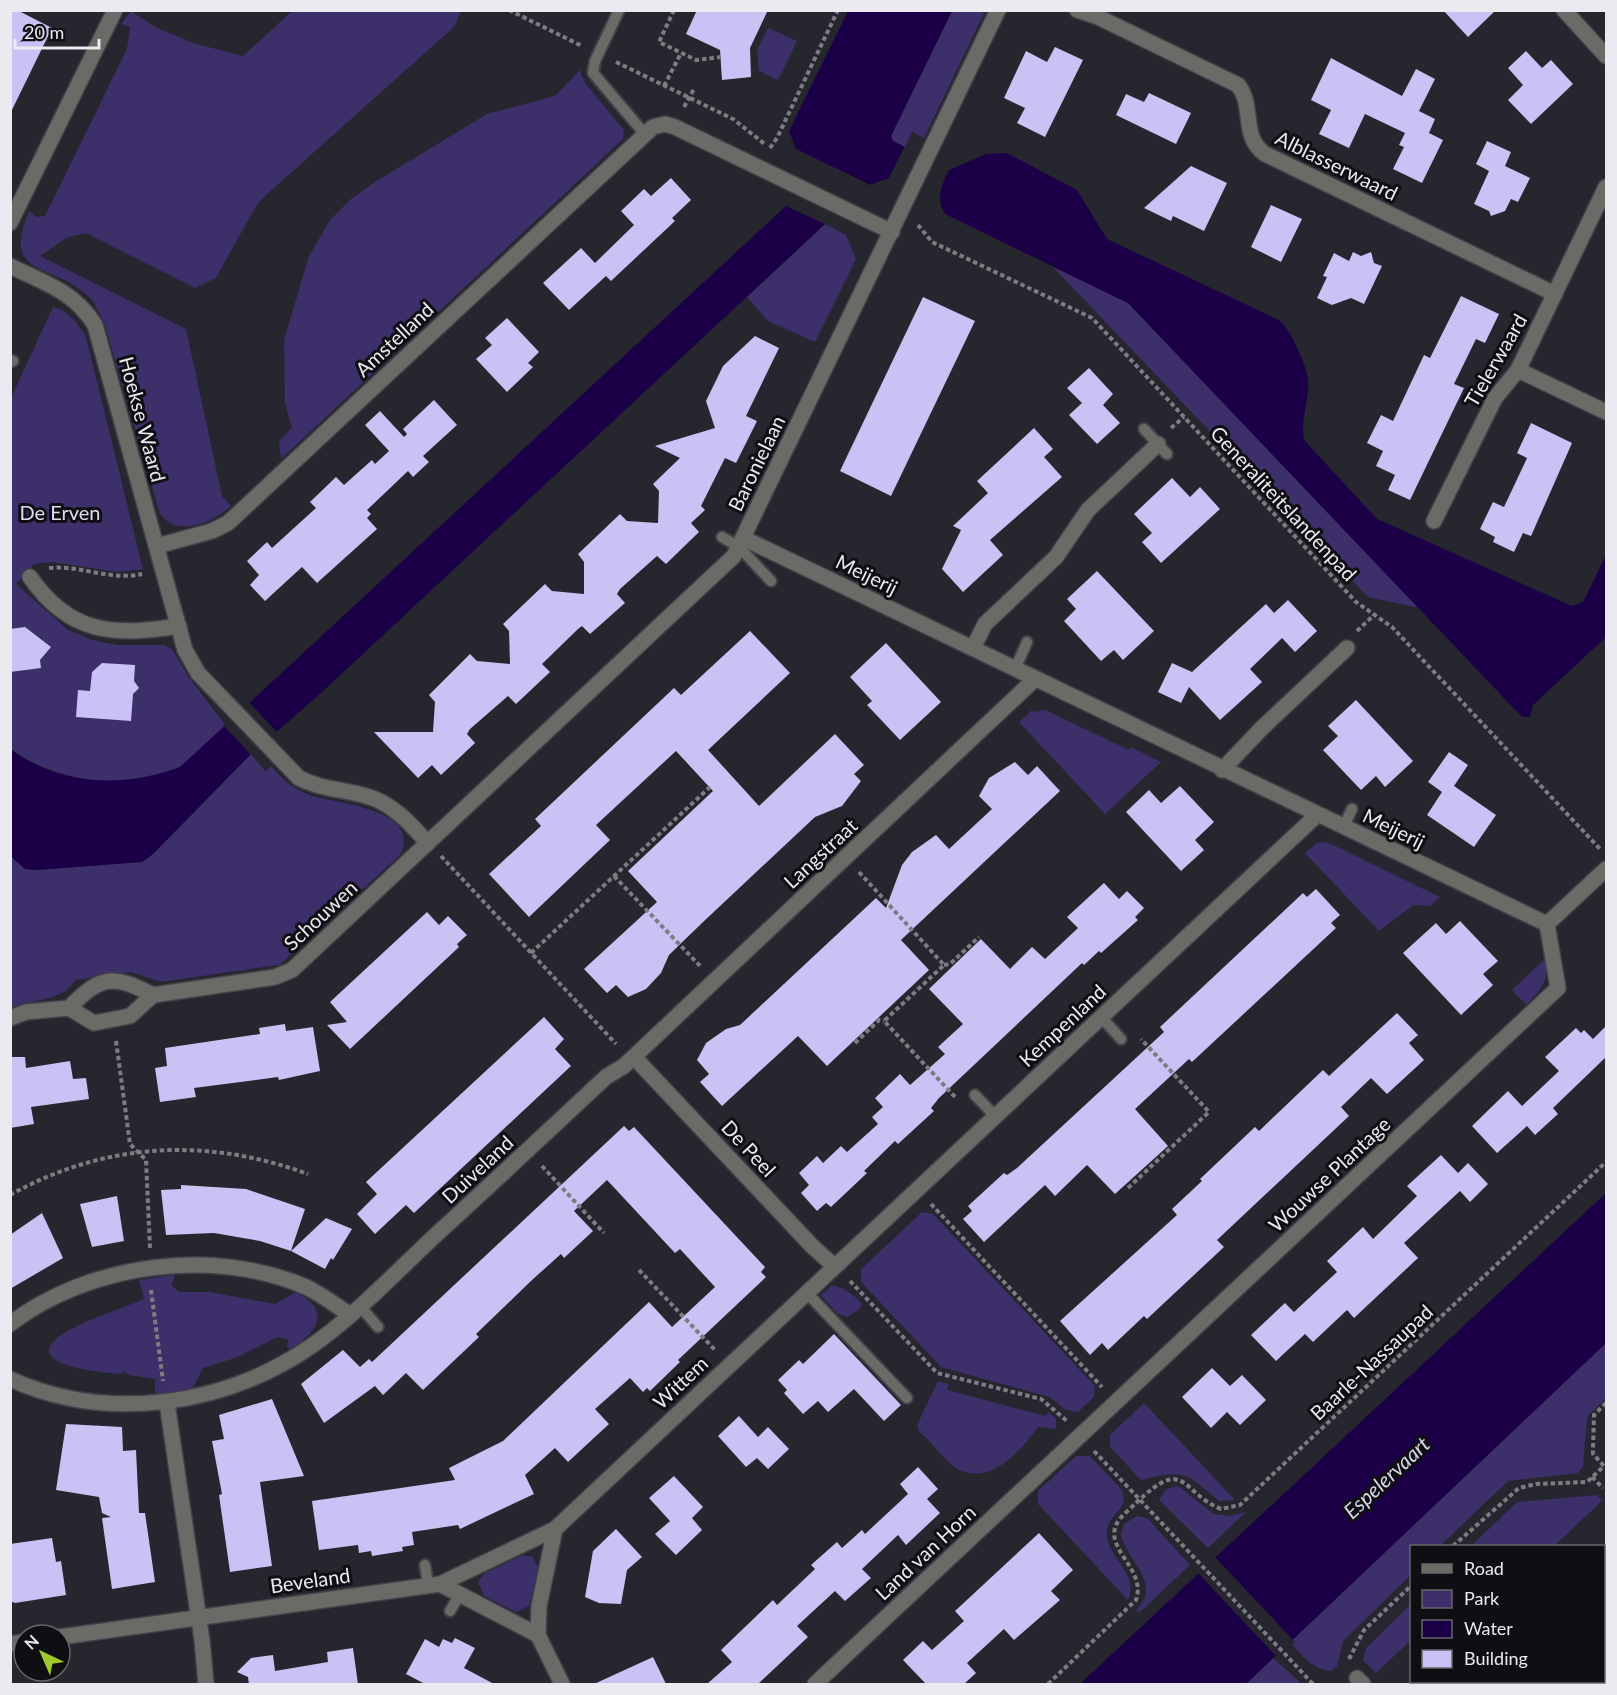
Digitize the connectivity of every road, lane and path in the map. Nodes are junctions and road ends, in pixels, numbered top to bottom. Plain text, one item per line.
1 (115, 10) edge
2 (509, 10) edge
3 (619, 10) edge
4 (674, 10) edge
5 (838, 10) edge
6 (998, 10) edge
7 (1077, 10) edge
8 (1564, 10) edge
9 (587, 49) dead end
10 (681, 53) junction
11 (1606, 56) edge
12 (721, 57) dead end
13 (610, 60) dead end
14 (664, 86) junction
15 (694, 89) dead end
16 (689, 98) junction
17 (686, 104) dead end
18 (644, 133) junction
19 (1606, 187) edge
20 (912, 222) dead end
21 (10, 224) edge
22 (892, 232) junction
23 (10, 266) edge
24 (1555, 294) junction
25 (1518, 370) junction
26 (1606, 412) edge
27 (1144, 429) dead end
28 (1162, 449) joint
29 (1434, 521) dead end
30 (722, 537) dead end
31 (741, 543) junction
32 (157, 546) junction
33 (771, 552) junction
34 (43, 568) dead end
35 (761, 572) junction
36 (133, 576) dead end
37 (30, 577) dead end
38 (771, 581) dead end
39 (1374, 615) junction
40 (179, 626) junction
41 (1350, 641) joint
42 (1027, 642) dead end
43 (973, 648) junction
44 (1015, 669) junction
45 (1035, 679) junction
46 (1222, 770) junction
47 (710, 787) dead end
48 (1352, 809) dead end
49 (1317, 815) junction
50 (1343, 828) junction
51 (433, 847) junction
52 (1602, 851) dead end
53 (460, 866) dead end
54 (1606, 868) edge
55 (455, 870) junction
56 (614, 876) junction
57 (865, 879) dead end
58 (1547, 924) junction
59 (979, 937) dead end
60 (531, 953) junction
61 (696, 962) dead end
62 (944, 965) junction
63 (153, 995) junction
64 (69, 1008) junction
65 (1101, 1017) junction
66 (10, 1018) edge
67 (884, 1021) junction
68 (115, 1032) dead end
69 (1140, 1038) dead end
70 (1121, 1039) dead end
71 (855, 1043) dead end
72 (620, 1048) dead end
73 (634, 1057) junction
74 (975, 1095) dead end
75 (961, 1102) dead end
76 (995, 1116) junction
77 (137, 1151) junction
78 (1606, 1162) edge
79 (546, 1170) dead end
80 (308, 1174) dead end
81 (1128, 1188) dead end
82 (10, 1195) edge
83 (928, 1201) dead end
84 (604, 1233) dead end
85 (150, 1250) dead end
86 (834, 1266) junction
87 (639, 1270) dead end
88 (846, 1277) dead end
89 (151, 1288) dead end
90 (806, 1292) junction
91 (354, 1309) junction
92 (10, 1324) edge
93 (378, 1327) dead end
94 (716, 1352) dead end
95 (164, 1378) dead end
96 (10, 1379) edge
97 (1107, 1392) dead end
98 (907, 1398) dead end
99 (167, 1403) junction
100 (1606, 1403) edge
101 (1076, 1431) junction
102 (1092, 1448) dead end
103 (1605, 1467) edge
104 (1593, 1477) junction
105 (1603, 1488) dead end
106 (1140, 1499) junction
107 (555, 1529) junction
108 (1454, 1545) edge
109 (425, 1565) dead end
110 (434, 1584) junction
111 (1410, 1587) edge
112 (460, 1594) junction
113 (450, 1611) dead end
114 (198, 1617) junction
115 (72, 1635) edge
116 (538, 1635) junction
117 (1347, 1664) dead end
118 (206, 1684) edge
119 (562, 1684) edge
120 (815, 1684) edge
121 (1048, 1684) edge
122 (1313, 1684) edge

1 - 21 street
2 - 9 path
3 - 18 lane
4 - 10 path
5 - 16 path
6 - 22 street, Baronielaan
7 - 24 street, Alblasserwaard
8 - 11 street
10 - 12 path
10 - 14 path
13 - 14 path
14 - 16 path
15 - 16 path
16 - 17 path
18 - 22 street, Amstelland
18 - 32 street, Amstelland
19 - 24 street, Tielerwaard
20 - 39 path, Generaliteitslandenpad
22 - 31 street, Baronielaan
23 - 32 street, Hoekse Waard
24 - 25 street, Tielerwaard
25 - 26 street
25 - 29 street, Tielerwaard
27 - 28 lane
28 - 43 street
30 - 31 lane
31 - 33 street, Meijerij
31 - 35 lane
31 - 51 street, Baronielaan
32 - 40 street, Hoekse Waard
33 - 35 lane
33 - 43 street, Meijerij
34 - 36 path
35 - 38 lane
37 - 40 street
39 - 41 path
39 - 52 path, Generaliteitslandenpad
40 - 51 street, Hoekse Waard
41 - 46 street
42 - 44 lane
43 - 44 street, Meijerij
44 - 45 street, Meijerij
45 - 46 street, Meijerij
45 - 73 street, Langstraat
46 - 49 street, Meijerij
47 - 56 path
48 - 50 lane
49 - 50 street, Meijerij
49 - 65 street, Kempenland
50 - 58 street, Meijerij
51 - 55 path
51 - 63 street, Schouwen
53 - 55 path
54 - 58 street
55 - 60 path
56 - 60 path
56 - 61 path
57 - 62 path
58 - 101 street, Wouwse Plantage
59 - 62 path
60 - 72 path
62 - 67 path
63 - 64 street
63 - 64 street
64 - 66 street
65 - 70 lane
65 - 76 street, Kempenland
67 - 71 path
67 - 75 path
68 - 77 path
69 - 81 path
73 - 86 street, De Peel
73 - 91 street, Duiveland
74 - 76 lane
76 - 86 street, Kempenland
77 - 80 path
77 - 82 path
77 - 85 path
78 - 106 path, Baarle-Nassaupad
79 - 84 path
83 - 97 path
86 - 90 street, Wittem
87 - 94 path
88 - 101 path
89 - 95 path
90 - 98 lane
90 - 107 street, Wittem
91 - 92 street
91 - 93 lane
91 - 99 street, Duiveland
96 - 99 street, Duiveland
99 - 114 street
100 - 103 path
101 - 120 street, Land van Horn
102 - 106 path
103 - 104 path
104 - 105 path
104 - 108 path
106 - 121 path, Baarle-Nassaupad
106 - 122 path
107 - 110 street, Beveland
107 - 116 street
109 - 110 lane
110 - 112 street
110 - 114 street, Beveland
111 - 117 path
112 - 113 lane
112 - 116 street
114 - 115 street, Beveland
114 - 118 street
116 - 119 street

